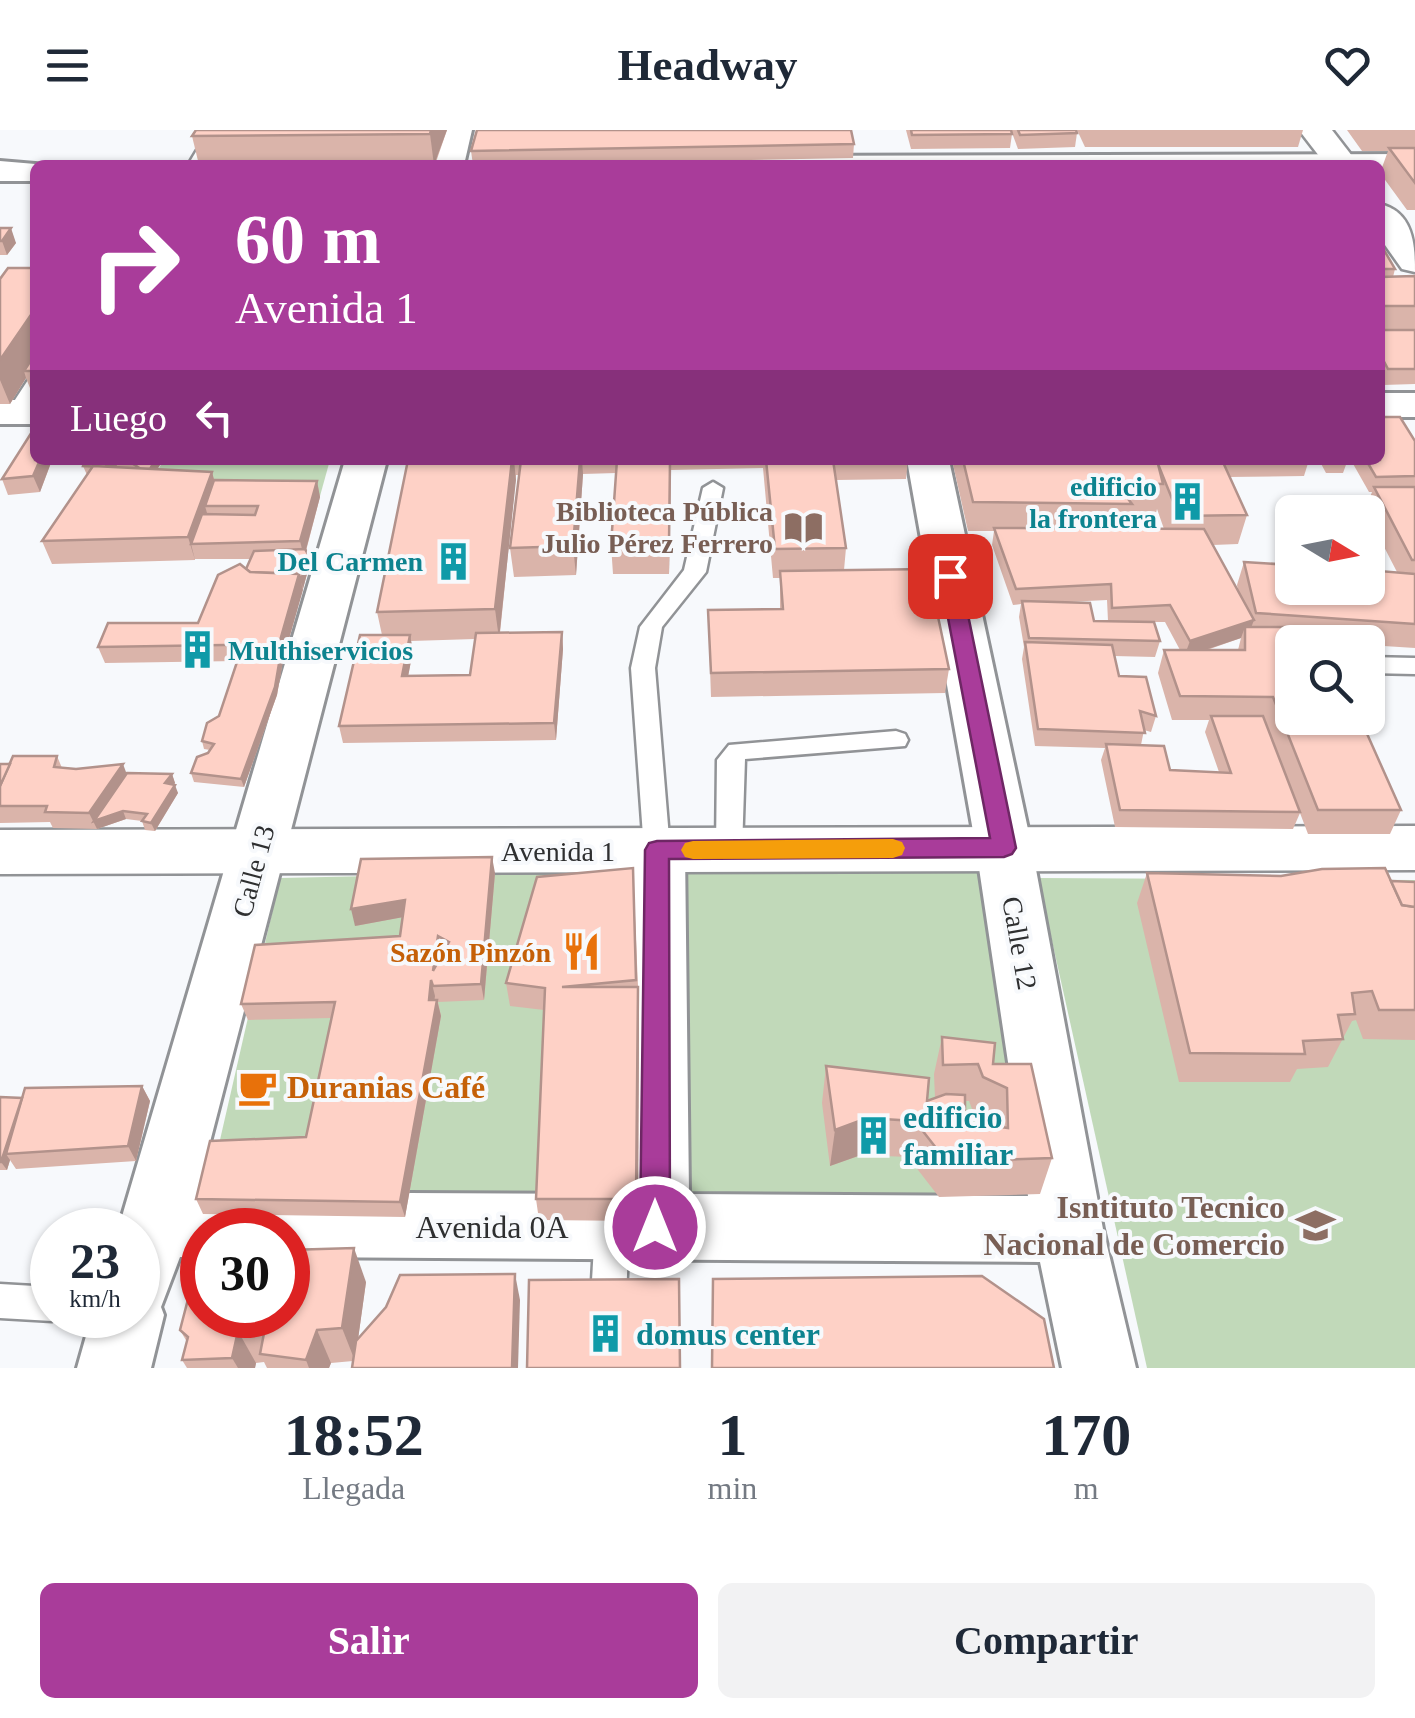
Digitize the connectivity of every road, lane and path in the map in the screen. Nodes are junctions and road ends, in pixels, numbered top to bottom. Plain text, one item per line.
1 (216, 130) edge
2 (457, 130) edge
3 (867, 130) edge
4 (1315, 130) edge
5 (198, 160) edge
6 (449, 160) edge
7 (873, 160) edge
8 (1339, 160) edge
9 (1385, 163) edge
10 (1415, 163) edge
11 (0, 171) edge
12 (30, 171) edge
13 (1385, 221) edge
14 (1415, 261) edge
15 (1415, 404) edge
16 (1385, 405) edge
17 (365, 465) edge
18 (929, 465) edge
19 (713, 488) dead end
20 (1385, 665) edge
21 (1415, 666) edge
22 (896, 740) dead end
23 (1410, 837) edge
24 (1004, 848) junction
25 (657, 850) junction
26 (729, 850) junction
27 (0, 852) edge
28 (258, 852) junction
29 (159, 1208) edge
30 (634, 1227) junction
31 (1068, 1229) junction
32 (160, 1252) edge
33 (0, 1302) edge
34 (30, 1303) edge
35 (122, 1338) edge
36 (114, 1368) edge
37 (606, 1368) edge
38 (1099, 1368) edge

1 - 5 lane
2 - 6 street
3 - 7 street
4 - 8 street
9 - 10 street
11 - 12 street
13 - 14 street
15 - 16 street
17 - 28 street, Calle 13
18 - 24 street, Calle 12
19 - 25 lane
20 - 21 lane
22 - 26 lane
23 - 24 street, Avenida 1
24 - 26 street, Avenida 1
24 - 31 street, Calle 12
25 - 26 street, Avenida 1
25 - 28 street, Avenida 1
25 - 30 street
27 - 28 street, Avenida 1
28 - 29 street, Calle 13
30 - 31 street, Avenida 0A
30 - 32 street, Avenida 0A
30 - 37 lane
31 - 38 street, Calle 12
33 - 34 lane
35 - 36 street

